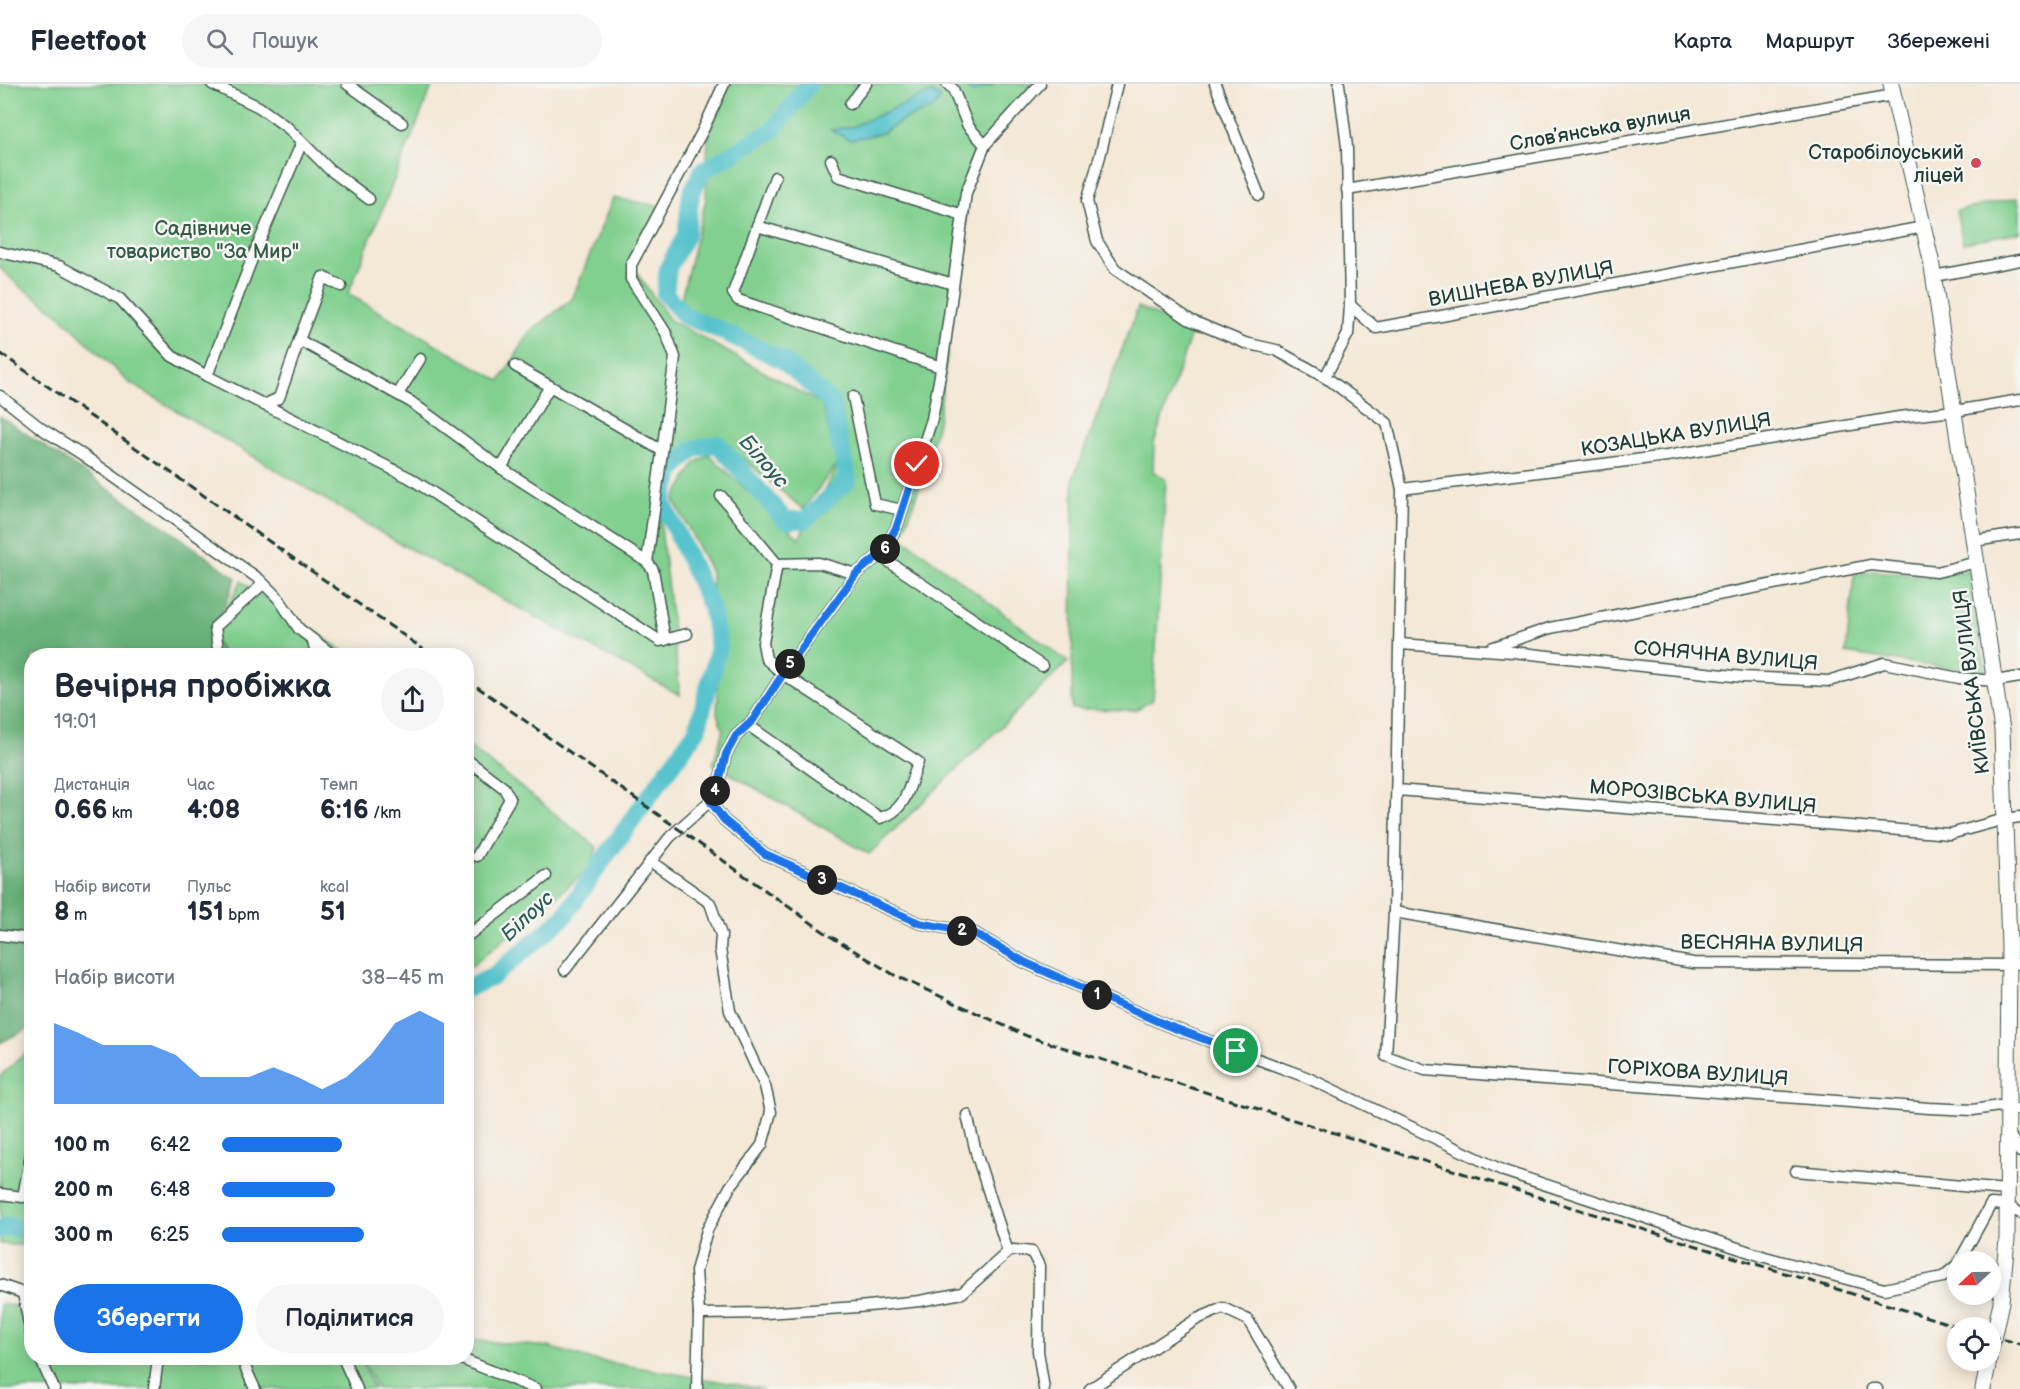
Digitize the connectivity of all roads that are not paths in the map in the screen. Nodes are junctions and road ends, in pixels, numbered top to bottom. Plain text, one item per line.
1 (213, 84) edge
2 (347, 84) edge
3 (724, 84) edge
4 (866, 84) edge
5 (947, 84) edge
6 (1040, 84) edge
7 (1117, 84) edge
8 (1215, 84) edge
9 (1340, 84) edge
10 (1892, 90) edge
11 (850, 104) dead end
12 (402, 123) dead end
13 (302, 142) junction
14 (985, 145) junction
15 (831, 160) dead end
16 (775, 177) dead end
17 (1347, 189) junction
18 (1259, 195) dead end
19 (369, 199) dead end
20 (963, 214) junction
21 (757, 226) junction
22 (1924, 227) junction
23 (0, 252) edge
24 (2020, 260) edge
25 (1934, 276) junction
26 (953, 284) junction
27 (341, 286) dead end
28 (1350, 305) junction
29 (299, 340) junction
30 (420, 359) dead end
31 (514, 366) dead end
32 (941, 367) junction
33 (207, 376) junction
34 (1325, 377) junction
35 (550, 386) junction
36 (398, 394) junction
37 (0, 396) edge
38 (853, 396) dead end
39 (2020, 400) edge
40 (264, 405) junction
41 (1954, 411) junction
42 (661, 450) junction
43 (501, 468) junction
44 (1402, 489) junction
45 (721, 496) dead end
46 (902, 510) junction
47 (2020, 534) edge
48 (1974, 541) junction
49 (879, 555) junction
50 (647, 562) junction
51 (1977, 562) junction
52 (777, 564) junction
53 (856, 574) junction
54 (263, 584) junction
55 (687, 634) dead end
56 (313, 640) junction
57 (665, 640) junction
58 (1400, 644) junction
59 (218, 648) edge
60 (314, 648) edge
61 (324, 648) edge
62 (1486, 650) junction
63 (1042, 666) dead end
64 (783, 674) junction
65 (2020, 677) edge
66 (1995, 681) junction
67 (748, 726) junction
68 (474, 765) edge
69 (1397, 790) junction
70 (710, 801) junction
71 (2012, 818) edge
72 (477, 856) dead end
73 (651, 861) junction
74 (546, 876) dead end
75 (1394, 912) junction
76 (474, 931) edge
77 (0, 935) edge
78 (24, 938) edge
79 (2014, 964) edge
80 (565, 970) dead end
81 (2014, 1110) edge
82 (967, 1115) dead end
83 (2007, 1129) junction
84 (2020, 1152) edge
85 (1796, 1171) dead end
86 (24, 1192) edge
87 (0, 1194) edge
88 (2006, 1198) junction
89 (2020, 1213) edge
90 (1965, 1251) edge
91 (1008, 1252) junction
92 (1947, 1273) edge
93 (0, 1286) edge
94 (24, 1292) edge
95 (699, 1314) junction
96 (1998, 1317) edge
97 (474, 1364) edge
98 (43, 1365) edge
99 (157, 1365) edge
100 (244, 1365) edge
101 (346, 1365) edge
102 (1987, 1371) edge
103 (54, 1389) edge
104 (153, 1389) edge
105 (255, 1389) edge
106 (357, 1389) edge
107 (536, 1389) edge
108 (697, 1389) edge
109 (1044, 1389) edge
110 (1090, 1389) edge
111 (1289, 1389) edge
112 (1872, 1389) edge
113 (1877, 1389) edge
114 (1983, 1389) edge

1 - 13 street
2 - 12 street
3 - 42 street
4 - 11 street
5 - 14 street
6 - 14 street
7 - 34 street
8 - 18 street
9 - 17 street
10 - 17 street, Словʼянська вулиця
10 - 22 main road, КИЇВСЬКА ВУЛИЦЯ
13 - 19 street
13 - 33 street
14 - 20 street
15 - 20 street
16 - 21 street
17 - 28 street
20 - 26 street
21 - 26 street
21 - 32 street
22 - 25 main road, КИЇВСЬКА ВУЛИЦЯ
22 - 28 street, ВИШНЕВА ВУЛИЦЯ
23 - 33 street
24 - 25 street
25 - 41 main road, КИЇВСЬКА ВУЛИЦЯ
26 - 32 street
27 - 29 street
28 - 34 street
29 - 36 street
29 - 40 street
30 - 36 street
31 - 35 street
32 - 46 street
33 - 40 street
34 - 44 street
35 - 42 street
35 - 43 street
36 - 43 street
37 - 54 street
38 - 46 street
39 - 41 street, КОЗАЦЬКА ВУЛИЦЯ
40 - 57 street
41 - 44 street, КОЗАЦЬКА ВУЛИЦЯ
41 - 48 main road, КИЇВСЬКА ВУЛИЦЯ
42 - 50 street
43 - 50 street
44 - 58 street
45 - 52 street
46 - 49 street
47 - 48 street
48 - 51 main road, КИЇВСЬКА ВУЛИЦЯ
49 - 53 street
49 - 63 street
50 - 57 street
51 - 62 street, СОНЯЧНА ВУЛИЦЯ
51 - 66 main road, КИЇВСЬКА ВУЛИЦЯ
52 - 53 street
52 - 64 street
53 - 64 street
54 - 56 street
54 - 59 street
55 - 57 street
56 - 60 street
56 - 61 street
58 - 62 street, СОНЯЧНА ВУЛИЦЯ
58 - 69 street
62 - 66 street, СОНЯЧНА ВУЛИЦЯ
64 - 67 street
64 - 67 street
65 - 66 street, СОНЯЧНА ВУЛИЦЯ
66 - 71 main road, КИЇВСЬКА ВУЛИЦЯ
67 - 70 street
68 - 72 street
69 - 71 street, МОРОЗІВСЬКА ВУЛИЦЯ
69 - 75 street
70 - 73 street
70 - 92 street
71 - 79 main road, КИЇВСЬКА ВУЛИЦЯ
73 - 80 street
73 - 95 street
74 - 76 street
75 - 79 street, ВЕСНЯНА ВУЛИЦЯ
75 - 81 street, ГОРІХОВА ВУЛИЦЯ
77 - 78 street
79 - 81 main road, КИЇВСЬКА ВУЛИЦЯ
81 - 83 main road, КИЇВСЬКА ВУЛИЦЯ
82 - 91 street
83 - 84 street
83 - 88 main road, КИЇВСЬКА ВУЛИЦЯ
85 - 88 street
86 - 87 street
88 - 89 street
88 - 90 street
88 - 96 main road, КИЇВСЬКА ВУЛИЦЯ
91 - 95 street
91 - 109 street
93 - 94 street
95 - 108 street
97 - 107 street
98 - 103 street
99 - 104 street
100 - 105 street
101 - 106 street
102 - 114 main road
110 - 111 street
112 - 113 street

